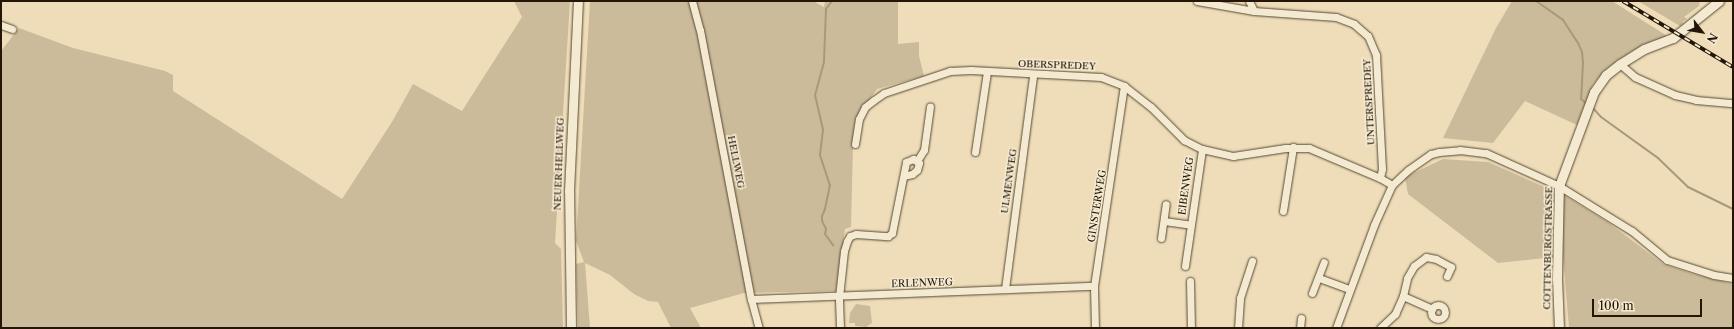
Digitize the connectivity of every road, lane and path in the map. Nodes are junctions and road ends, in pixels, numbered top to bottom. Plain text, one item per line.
1 (578, 1) edge
2 (692, 1) edge
3 (1197, 1) edge
4 (1249, 1) edge
5 (1719, 1) edge
6 (1254, 11) junction
7 (1, 25) edge
8 (12, 29) dead end
9 (1620, 64) junction
10 (987, 72) junction
11 (1033, 75) junction
12 (1124, 86) junction
13 (1733, 103) edge
14 (930, 106) dead end
15 (854, 144) dead end
16 (1293, 148) junction
17 (1202, 149) junction
18 (976, 152) dead end
19 (917, 161) junction
20 (904, 176) junction
21 (1380, 178) junction
22 (1392, 185) junction
23 (1558, 186) junction
24 (1166, 204) dead end
25 (1284, 211) dead end
26 (1164, 222) junction
27 (1191, 225) junction
28 (1161, 238) dead end
29 (1252, 261) dead end
30 (1324, 262) dead end
31 (1185, 266) dead end
32 (1447, 276) dead end
33 (1318, 278) junction
34 (1733, 278) edge
35 (1190, 281) dead end
36 (1094, 286) junction
37 (1005, 289) junction
38 (1349, 289) junction
39 (1312, 294) dead end
40 (1403, 296) junction
41 (839, 297) junction
42 (751, 299) junction
43 (1432, 309) dead end
44 (1301, 318) dead end
45 (571, 328) edge
46 (759, 328) edge
47 (840, 328) edge
48 (1095, 328) edge
49 (1191, 328) edge
50 (1238, 328) edge
51 (1300, 328) edge
52 (1336, 328) edge
53 (1380, 328) edge
54 (1559, 328) edge

1 - 45 street, NEUER HELLWEG
2 - 42 street, HELLWEG
3 - 6 street, UNTERSPREDEY
4 - 6 street
5 - 9 street, COTTENBURGSTRASSE
6 - 21 street, UNTERSPREDEY
7 - 8 street
9 - 13 street
9 - 23 street, COTTENBURGSTRASSE
10 - 11 street, OBERSPREDEY
10 - 15 street, OBERSPREDEY
10 - 18 street
11 - 12 street, OBERSPREDEY
11 - 37 street, ULMENWEG
12 - 17 street, OBERSPREDEY
12 - 36 street, GINSTERWEG
14 - 19 street
16 - 17 street, OBERSPREDEY
16 - 21 street, OBERSPREDEY
16 - 25 street
17 - 27 street, EIBENWEG
19 - 20 street
19 - 20 street
20 - 41 street
21 - 22 street, OBERSPREDEY
22 - 23 street
22 - 38 street
23 - 34 street
23 - 54 street, COTTENBURGSTRASSE
24 - 26 street, EIBENWEG
26 - 27 street, EIBENWEG
26 - 28 street, EIBENWEG
27 - 31 street, EIBENWEG
29 - 50 street
30 - 33 street
32 - 40 street
33 - 38 street
33 - 39 street
35 - 49 street
36 - 37 street, ERLENWEG
36 - 48 street, GINSTERWEG
37 - 41 street, ERLENWEG
38 - 52 street
40 - 43 street
40 - 53 street
41 - 42 street, ERLENWEG
41 - 47 street
42 - 46 street, HELLWEG
44 - 51 street

